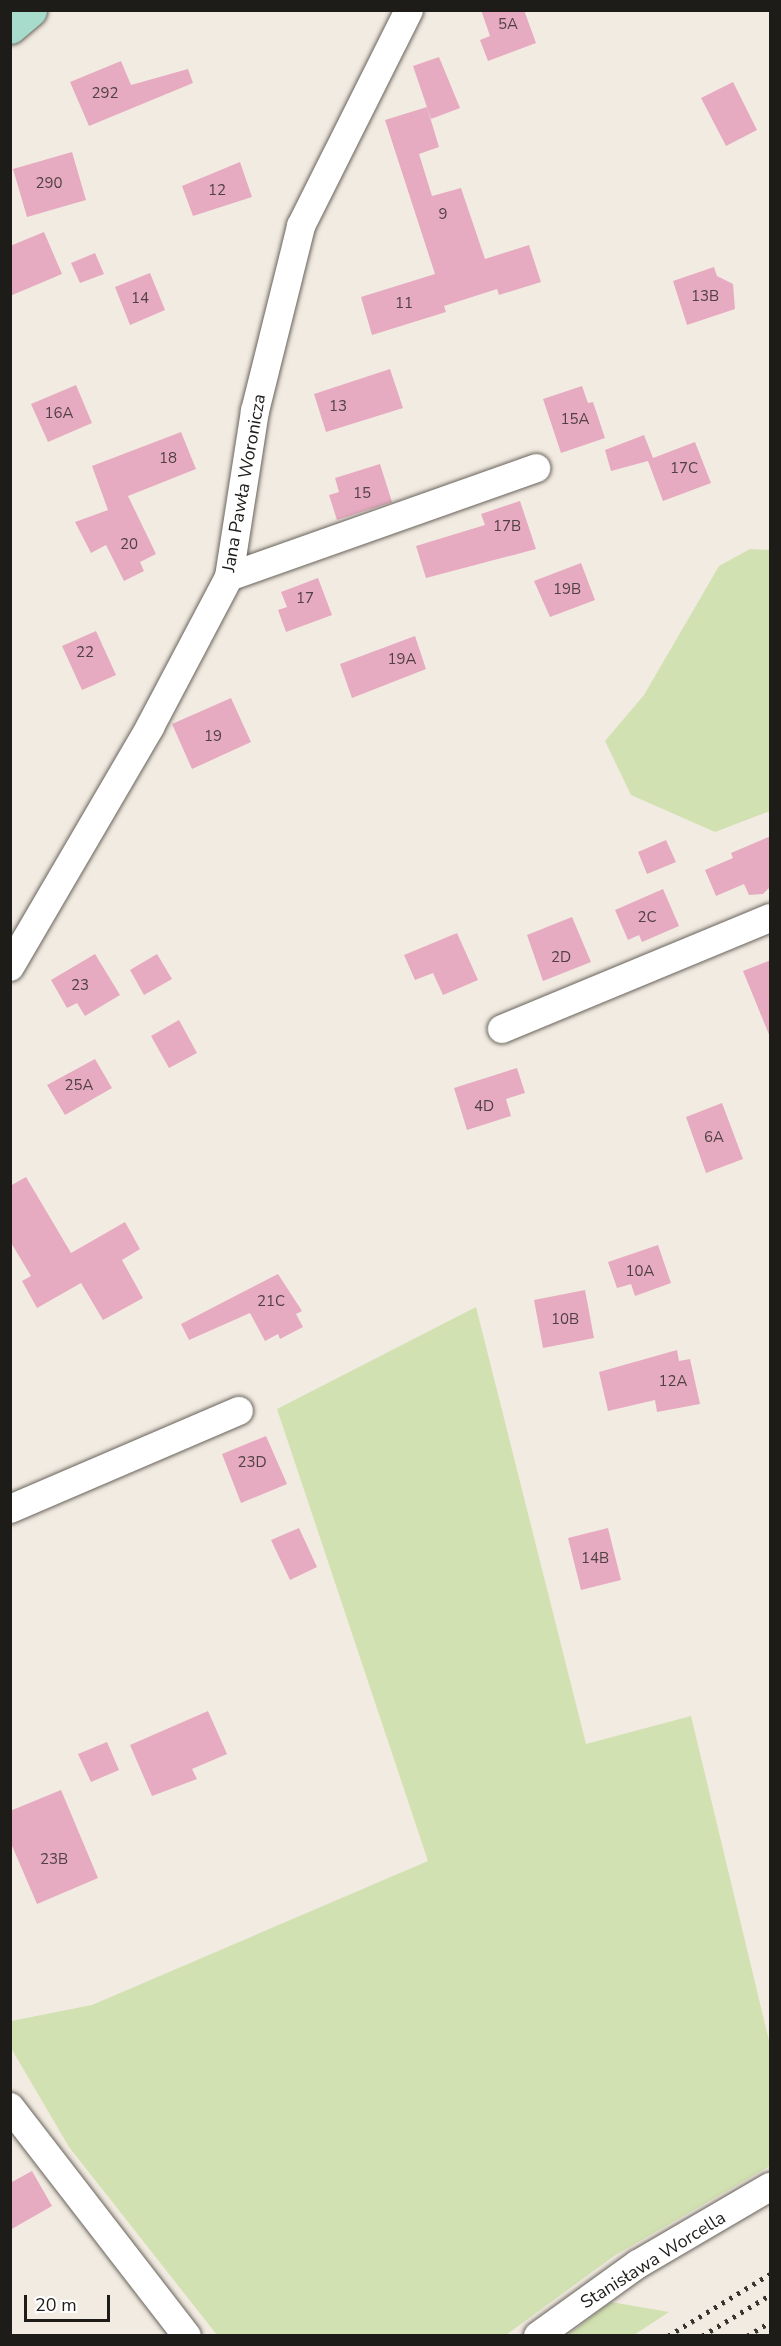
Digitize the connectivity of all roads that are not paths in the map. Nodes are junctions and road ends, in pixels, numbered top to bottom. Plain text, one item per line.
1 (30, 10) edge
2 (409, 10) edge
3 (10, 27) edge
4 (536, 468) dead end
5 (229, 577) junction
6 (771, 918) edge
7 (10, 967) edge
8 (502, 1029) dead end
9 (239, 1411) dead end
10 (10, 1509) edge
11 (10, 2107) edge
12 (771, 2187) edge
13 (187, 2336) edge
14 (538, 2336) edge

1 - 3 main road
2 - 5 street, Jana Pawła Woronicza
4 - 5 street
5 - 7 street, Jana Pawła Woronicza
6 - 8 street
9 - 10 street
11 - 13 street
12 - 14 street, Stanisława Worcella

